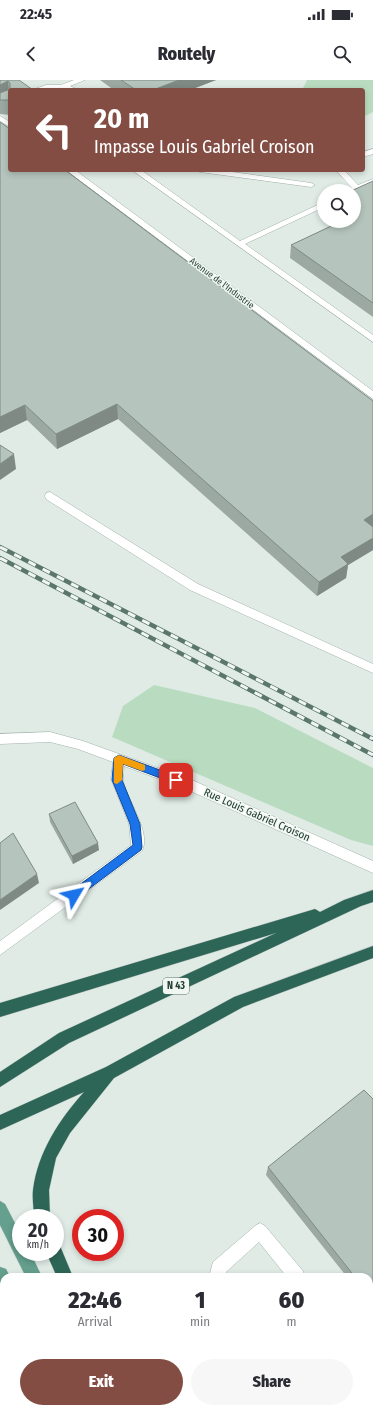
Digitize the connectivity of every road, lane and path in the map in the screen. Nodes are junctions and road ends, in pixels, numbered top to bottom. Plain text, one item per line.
1 (40, 80) edge
2 (81, 80) edge
3 (48, 86) junction
4 (64, 86) junction
5 (42, 88) edge
6 (69, 88) edge
7 (73, 172) edge
8 (139, 172) edge
9 (215, 172) edge
10 (341, 172) edge
11 (373, 180) edge
12 (350, 184) edge
13 (311, 185) dead end
14 (361, 186) edge
15 (317, 207) edge
16 (239, 244) junction
17 (373, 339) edge
18 (373, 396) edge
19 (50, 496) dead end
20 (373, 669) edge
21 (0, 739) edge
22 (119, 758) junction
23 (373, 867) edge
24 (373, 896) edge
25 (356, 902) junction
26 (0, 949) edge
27 (373, 952) edge
28 (0, 1010) edge
29 (111, 1072) junction
30 (0, 1080) edge
31 (0, 1123) edge
32 (41, 1209) edge
33 (0, 1210) edge
34 (12, 1233) edge
35 (26, 1261) edge
36 (58, 1261) edge
37 (32, 1273) edge
38 (63, 1273) edge
39 (218, 1273) edge
40 (294, 1273) edge

1 - 3 street
2 - 4 street
3 - 4 street
3 - 5 street
4 - 6 street
7 - 18 street, Avenue de l'Industrie
8 - 16 street
9 - 13 street
10 - 12 street
11 - 14 street
15 - 16 street
16 - 17 street
19 - 20 street
21 - 22 street, Rue Louis Gabriel Croison
22 - 23 street, Rue Louis Gabriel Croison
22 - 26 street
24 - 25 highway, N 43
25 - 28 highway
25 - 30 highway, N 43
27 - 29 highway
29 - 31 highway
29 - 32 highway
33 - 34 main road
35 - 37 main road
36 - 38 highway
39 - 40 street

